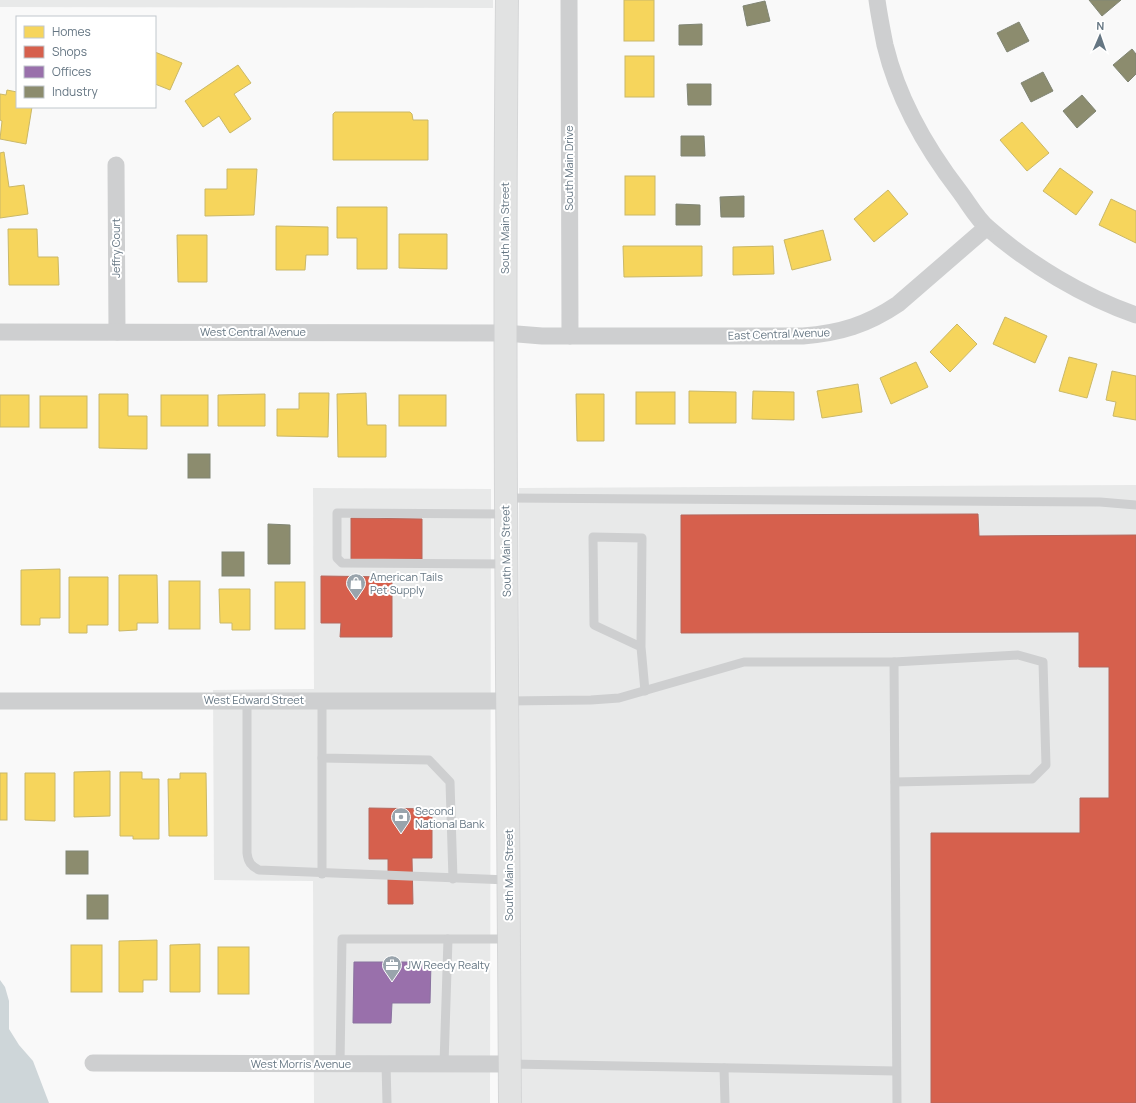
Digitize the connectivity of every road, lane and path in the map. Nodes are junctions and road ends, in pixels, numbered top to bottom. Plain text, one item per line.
1 (507, 0) edge
2 (569, 0) edge
3 (877, 0) edge
4 (116, 165) dead end
5 (987, 227) junction
6 (1136, 315) edge
7 (0, 332) edge
8 (116, 332) junction
9 (505, 333) junction
10 (570, 336) junction
11 (1136, 505) edge
12 (506, 506) junction
13 (506, 564) junction
14 (641, 647) junction
15 (894, 662) junction
16 (645, 690) junction
17 (247, 700) junction
18 (322, 700) junction
19 (0, 701) edge
20 (508, 701) junction
21 (322, 758) junction
22 (895, 782) junction
23 (322, 874) junction
24 (453, 879) junction
25 (509, 880) junction
26 (448, 939) junction
27 (509, 939) junction
28 (93, 1063) dead end
29 (340, 1064) junction
30 (386, 1064) junction
31 (444, 1064) junction
32 (510, 1064) junction
33 (724, 1068) junction
34 (896, 1071) junction
35 (387, 1103) edge
36 (510, 1103) edge
37 (724, 1103) edge
38 (897, 1103) edge

1 - 9 main road, South Main Street
2 - 10 street, South Main Drive
3 - 5 street
4 - 8 street, Jeffry Court
5 - 6 street
5 - 10 street, East Central Avenue
7 - 8 street, West Central Avenue
8 - 9 street, West Central Avenue
9 - 10 street, East Central Avenue
9 - 12 main road, South Main Street
11 - 12 lane
12 - 13 main road, South Main Street
12 - 13 lane
13 - 20 main road, South Main Street
14 - 14 lane
14 - 16 lane
15 - 16 lane
15 - 22 lane
15 - 22 lane
16 - 20 lane
17 - 18 street, West Edward Street
17 - 19 street, West Edward Street
17 - 23 lane
18 - 20 street, West Edward Street
18 - 21 lane
20 - 25 main road, South Main Street
21 - 23 lane
21 - 24 lane
22 - 34 lane
23 - 24 lane
24 - 25 lane
25 - 27 main road, South Main Street
26 - 27 lane
26 - 29 lane
26 - 31 lane
27 - 32 main road, South Main Street
28 - 29 street, West Morris Avenue
29 - 30 street, West Morris Avenue
30 - 31 street, West Morris Avenue
30 - 35 lane
31 - 32 street, West Morris Avenue
32 - 33 lane
32 - 36 main road, South Main Street
33 - 34 lane
33 - 37 lane
34 - 38 lane

